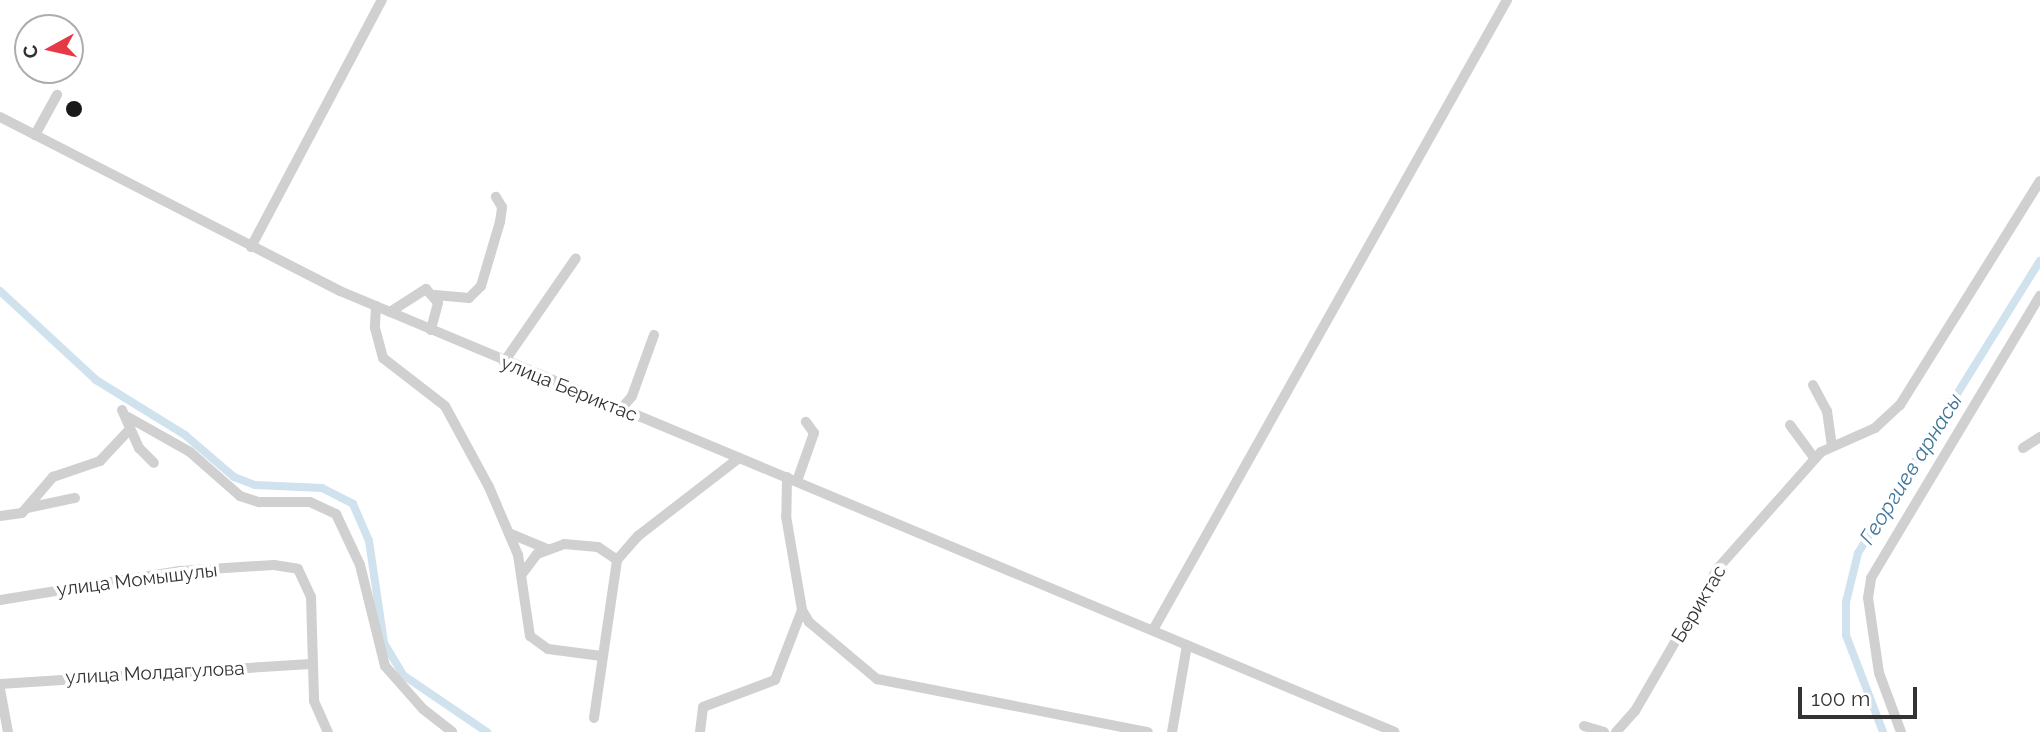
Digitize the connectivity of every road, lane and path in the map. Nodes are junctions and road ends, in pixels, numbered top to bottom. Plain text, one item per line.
1 (382, 0) edge
2 (1507, 0) edge
3 (57, 95) dead end
4 (0, 117) edge
5 (36, 135) junction
6 (2040, 181) edge
7 (496, 197) dead end
8 (251, 247) junction
9 (576, 258) dead end
10 (435, 295) junction
11 (2040, 296) edge
12 (376, 306) junction
13 (390, 312) junction
14 (431, 330) junction
15 (654, 335) dead end
16 (503, 362) junction
17 (1813, 385) dead end
18 (620, 410) junction
19 (127, 419) junction
20 (806, 422) dead end
21 (1790, 425) dead end
22 (2040, 437) edge
23 (1832, 445) junction
24 (2023, 448) dead end
25 (1818, 455) junction
26 (739, 458) junction
27 (154, 463) dead end
28 (792, 479) junction
29 (75, 498) dead end
30 (27, 508) junction
31 (0, 516) edge
32 (509, 533) junction
33 (547, 549) junction
34 (617, 560) junction
35 (522, 575) junction
36 (0, 600) edge
37 (802, 610) junction
38 (1153, 630) junction
39 (1187, 645) junction
40 (602, 656) junction
41 (310, 664) junction
42 (0, 686) edge
43 (594, 718) dead end
44 (1584, 726) dead end
45 (1116, 729) edge
46 (8, 732) edge
47 (328, 732) edge
48 (452, 732) edge
49 (700, 732) edge
50 (1148, 732) edge
51 (1172, 732) edge
52 (1395, 732) edge
53 (1604, 732) edge
54 (1616, 732) edge
55 (1901, 732) edge

1 - 8 street
2 - 38 street
3 - 5 street
4 - 5 street, улица Бериктас
5 - 8 street, улица Бериктас
6 - 23 street, Бериктас
7 - 10 street
8 - 12 street, улица Бериктас
9 - 16 street
10 - 13 street
10 - 14 street
11 - 55 street
12 - 13 street, улица Бериктас
12 - 32 street
13 - 14 street, улица Бериктас
14 - 16 street, улица Бериктас
15 - 18 street
16 - 18 street, улица Бериктас
17 - 23 street
18 - 26 street, улица Бериктас
19 - 27 street
19 - 30 street
19 - 48 street
20 - 28 street
21 - 25 street
22 - 24 street
23 - 25 street, Бериктас
25 - 54 street, Бериктас
26 - 28 street, улица Бериктас
26 - 34 street
28 - 37 street
28 - 38 street, улица Бериктас
29 - 30 street
30 - 31 street
32 - 33 street
32 - 35 street
33 - 34 street
33 - 35 street
34 - 40 street
35 - 40 street
36 - 41 street, улица Момышулы
37 - 45 street
37 - 49 street
38 - 39 street, улица Бериктас
39 - 51 street
39 - 52 street, улица Бериктас
40 - 43 street
41 - 42 street, улица Молдагулова
41 - 47 street
42 - 46 street
44 - 53 street
45 - 50 street

